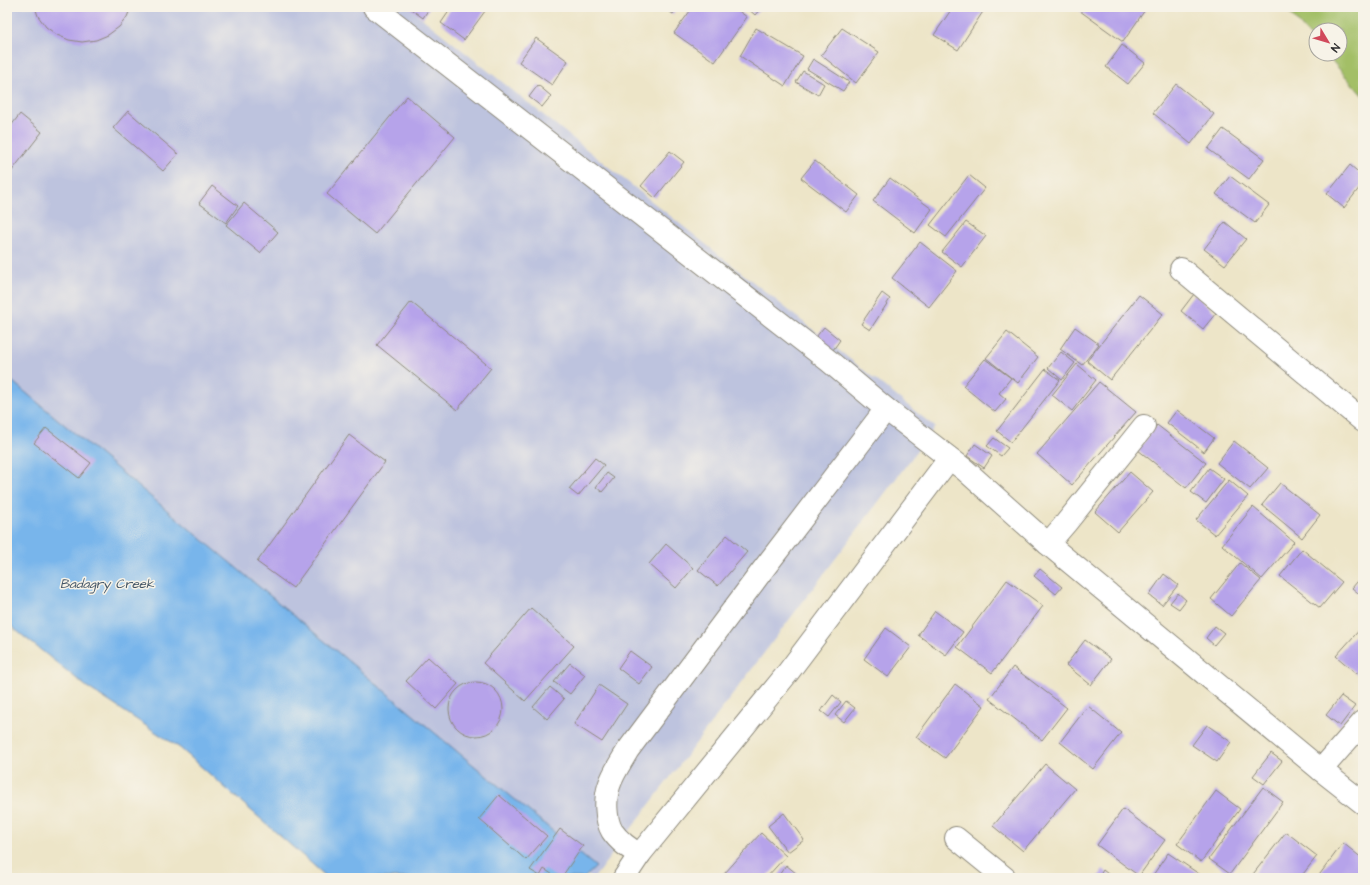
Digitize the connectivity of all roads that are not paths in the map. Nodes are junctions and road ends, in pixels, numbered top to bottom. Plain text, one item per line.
1 (374, 7) edge
2 (1181, 269) dead end
3 (886, 409) junction
4 (1363, 421) edge
5 (1144, 426) dead end
6 (949, 458) junction
7 (1048, 544) junction
8 (1363, 722) edge
9 (1321, 770) junction
10 (1363, 802) edge
11 (956, 838) dead end
12 (640, 854) junction
13 (624, 878) edge
14 (1005, 878) edge

1 - 3 street
2 - 4 street
3 - 6 street
3 - 12 street
5 - 7 street
6 - 7 street
6 - 12 street
7 - 9 street
8 - 9 street
9 - 10 street
11 - 14 street
12 - 13 street

